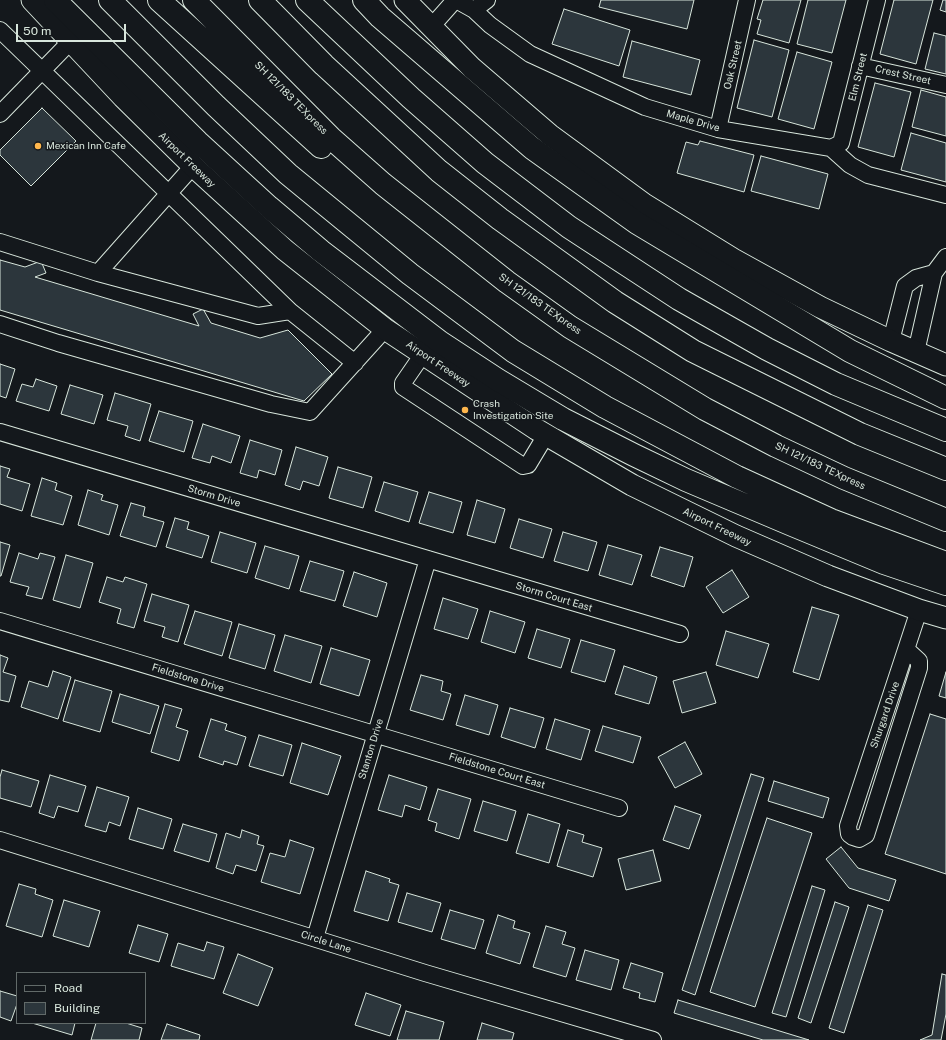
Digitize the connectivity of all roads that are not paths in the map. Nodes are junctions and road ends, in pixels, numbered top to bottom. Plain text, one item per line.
1 (32, 0) edge
2 (55, 0) edge
3 (110, 0) edge
4 (159, 0) edge
5 (194, 0) edge
6 (260, 0) edge
7 (307, 0) edge
8 (364, 0) edge
9 (456, 0) edge
10 (487, 0) edge
11 (747, 0) edge
12 (877, 0) edge
13 (410, 2) edge
14 (474, 10) junction
15 (432, 26) junction
16 (0, 30) edge
17 (71, 41) junction
18 (860, 66) junction
19 (43, 70) junction
20 (946, 85) edge
21 (0, 114) edge
22 (718, 129) junction
23 (832, 148) junction
24 (193, 166) junction
25 (383, 184) junction
26 (169, 193) junction
27 (946, 196) edge
28 (0, 242) edge
29 (946, 258) edge
30 (98, 273) junction
31 (934, 273) junction
32 (290, 311) junction
33 (0, 324) edge
34 (385, 329) junction
35 (891, 342) junction
36 (916, 352) junction
37 (423, 354) junction
38 (355, 363) junction
39 (946, 365) edge
40 (946, 398) edge
41 (946, 430) edge
42 (0, 432) edge
43 (546, 436) junction
44 (946, 469) edge
45 (946, 520) edge
46 (428, 559) junction
47 (946, 563) edge
48 (946, 584) edge
49 (920, 610) junction
50 (946, 618) edge
51 (0, 621) edge
52 (680, 634) dead end
53 (907, 650) junction
54 (376, 734) junction
55 (619, 808) dead end
56 (0, 840) edge
57 (315, 938) junction
58 (653, 1040) edge

1 - 17 main road, Airport Freeway
2 - 48 highway
3 - 47 highway
4 - 25 highway
5 - 25 highway, SH 121/183 TEXpress
6 - 44 highway
7 - 41 highway
8 - 40 highway
9 - 14 street, Maple Drive
9 - 15 street
10 - 14 street
11 - 22 street, Oak Street
12 - 18 street, Elm Street
13 - 15 main road
14 - 22 street, Maple Drive
15 - 35 main road
16 - 19 street
17 - 19 street
17 - 24 main road, Airport Freeway
18 - 20 street, Crest Street
18 - 23 street, Elm Street
19 - 21 street
19 - 26 street
22 - 23 street, Maple Drive
23 - 27 street
24 - 26 street
24 - 34 main road, Airport Freeway
25 - 45 highway, SH 121/183 TEXpress
26 - 30 street
26 - 32 street
28 - 30 street
29 - 31 street
30 - 32 street
31 - 35 street
31 - 36 street
32 - 38 street
33 - 38 street
34 - 37 main road, Airport Freeway
34 - 38 street
35 - 36 main road
36 - 39 main road
37 - 43 main road, Airport Freeway
37 - 43 street
42 - 46 street, Storm Drive
43 - 49 main road, Airport Freeway
46 - 52 street, Storm Court East
46 - 54 street, Stanton Drive
49 - 50 main road, Airport Freeway
49 - 53 street, Shurgard Drive
51 - 54 street, Fieldstone Drive
53 - 53 street, Shurgard Drive
54 - 55 street, Fieldstone Court East
54 - 57 street, Stanton Drive
56 - 57 street, Circle Lane
57 - 58 street, Circle Lane

